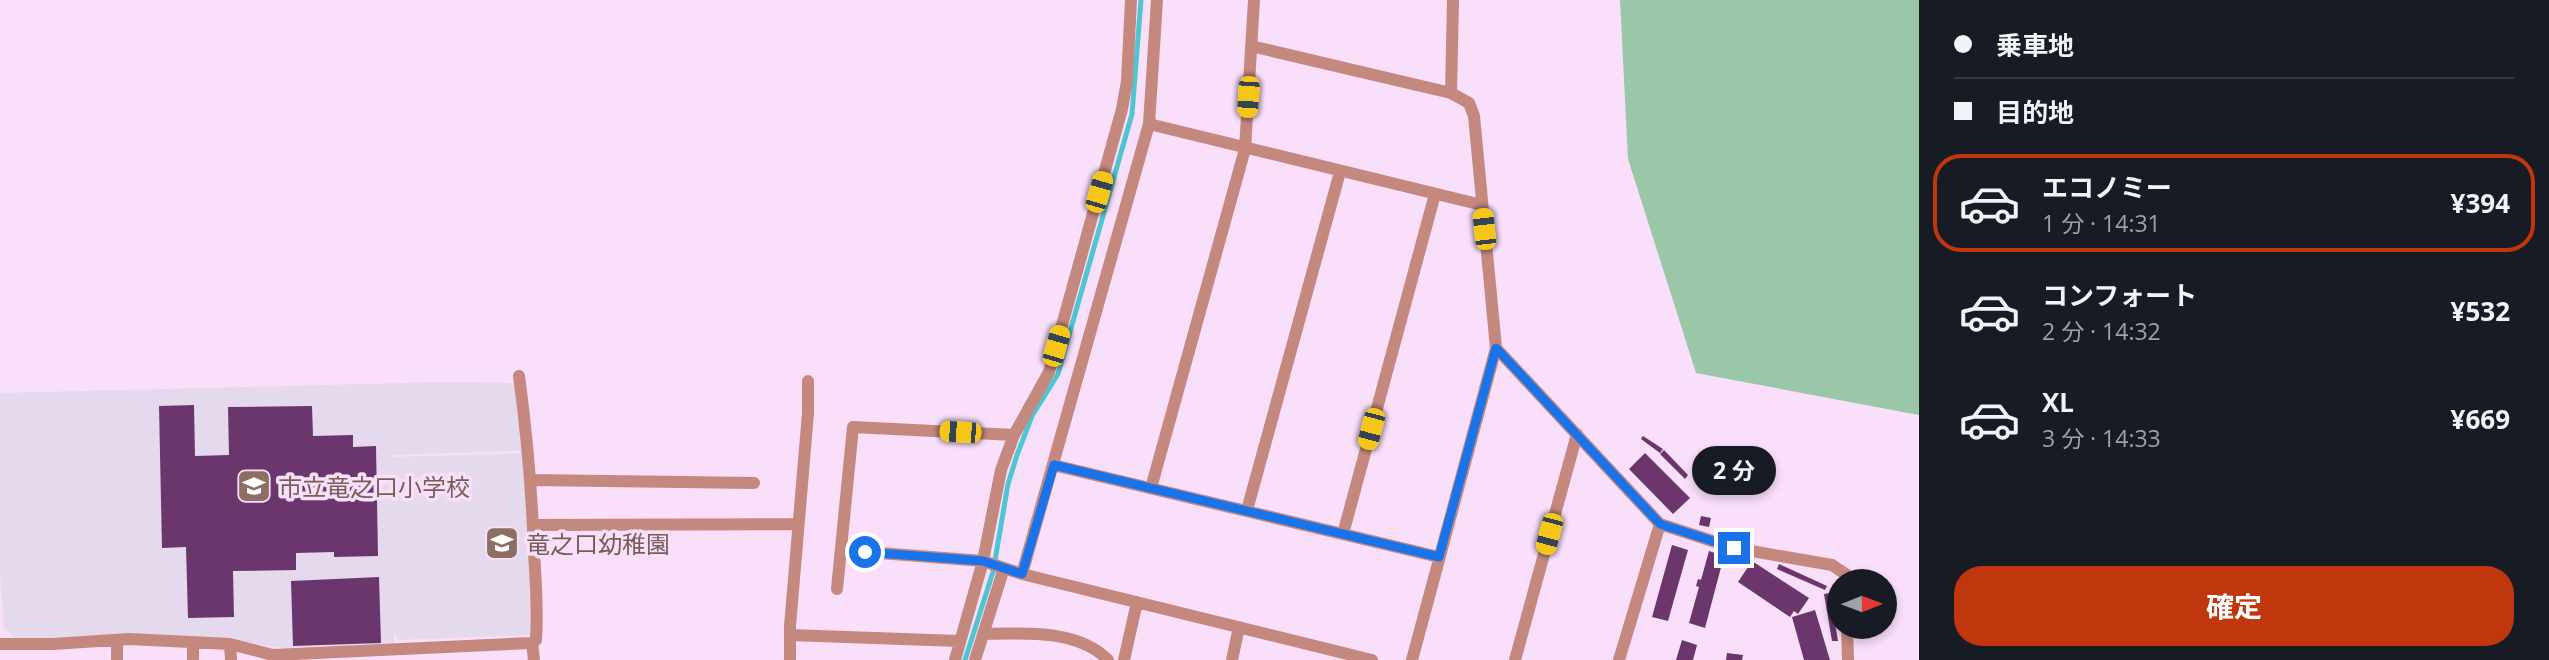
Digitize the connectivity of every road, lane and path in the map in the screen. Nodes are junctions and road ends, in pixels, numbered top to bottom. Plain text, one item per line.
1 (1131, 0) edge
2 (1157, 0) edge
3 (1254, 0) edge
4 (1453, 0) edge
5 (1251, 46) junction
6 (1451, 93) junction
7 (1149, 124) junction
8 (1245, 149) junction
9 (1340, 172) junction
10 (1435, 194) junction
11 (1482, 205) junction
12 (1496, 348) junction
13 (519, 376) dead end
14 (808, 381) dead end
15 (1577, 434) junction
16 (1014, 435) junction
17 (1054, 465) junction
18 (531, 480) junction
19 (754, 483) dead end
20 (1150, 488) junction
21 (1247, 510) junction
22 (798, 524) junction
23 (1660, 524) junction
24 (533, 525) junction
25 (1343, 534) junction
26 (841, 550) junction
27 (1439, 557) junction
28 (983, 561) junction
29 (1004, 568) junction
30 (1838, 569) edge
31 (1022, 574) junction
32 (837, 589) dead end
33 (1138, 602) junction
34 (1239, 627) junction
35 (983, 634) junction
36 (790, 635) junction
37 (1847, 639) edge
38 (117, 640) junction
39 (959, 641) junction
40 (193, 642) junction
41 (532, 643) junction
42 (0, 644) edge
43 (230, 644) junction
44 (273, 657) edge
45 (1356, 658) edge
46 (117, 660) edge
47 (193, 660) edge
48 (230, 660) edge
49 (534, 660) edge
50 (790, 660) edge
51 (955, 660) edge
52 (975, 660) edge
53 (1108, 660) edge
54 (1124, 660) edge
55 (1232, 660) edge
56 (1372, 660) edge
57 (1412, 660) edge
58 (1515, 660) edge
59 (1619, 660) edge
60 (1847, 660) edge

1 - 16 street
2 - 7 street
3 - 5 street
4 - 6 street
5 - 6 street
5 - 8 street
6 - 11 street
7 - 8 street
7 - 17 street
8 - 9 street
8 - 20 street
9 - 10 street
9 - 21 street
10 - 11 street
10 - 25 street
11 - 12 street
12 - 15 street
12 - 27 street
13 - 18 street
14 - 22 street
15 - 23 street
15 - 58 street
16 - 26 street
16 - 28 street
17 - 20 street
17 - 31 street
18 - 19 street
18 - 24 street
20 - 21 street
21 - 25 street
22 - 24 street
22 - 36 street
23 - 30 street
23 - 59 street
24 - 41 street
25 - 27 street
26 - 28 street
26 - 32 street
27 - 57 street
28 - 29 street
28 - 39 street
29 - 31 street
29 - 35 street
31 - 33 street
33 - 34 street
33 - 54 street
34 - 45 street
34 - 55 street
35 - 52 street
35 - 53 street
36 - 39 street
36 - 50 street
37 - 60 street
38 - 40 street
38 - 42 street
38 - 46 street
39 - 51 street
40 - 43 street
40 - 47 street
41 - 44 street
41 - 49 street
43 - 44 street
43 - 48 street
45 - 56 street

